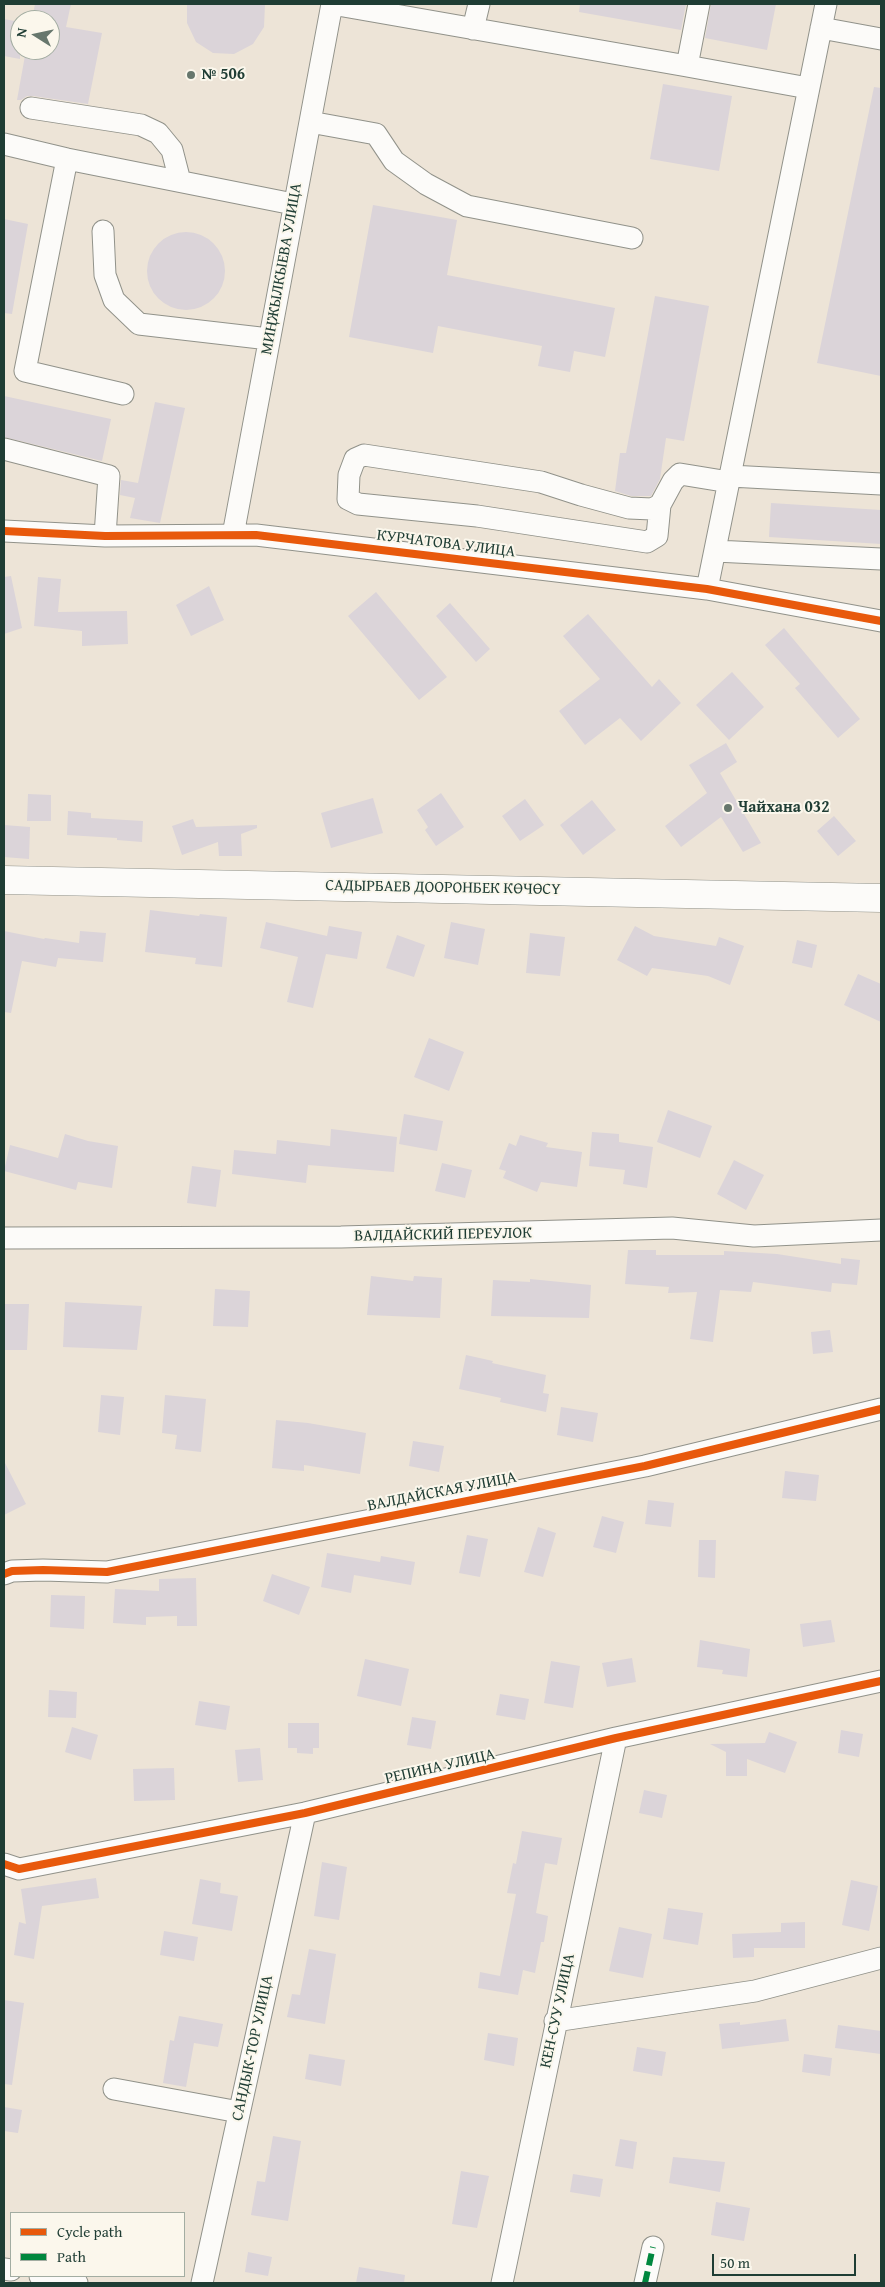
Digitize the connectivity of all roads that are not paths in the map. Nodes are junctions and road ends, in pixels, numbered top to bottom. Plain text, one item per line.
1 (332, 4) edge
2 (479, 4) edge
3 (699, 4) edge
4 (826, 4) edge
5 (821, 28) junction
6 (473, 29) junction
7 (881, 39) edge
8 (687, 66) junction
9 (808, 88) junction
10 (32, 108) dead end
11 (310, 122) junction
12 (4, 144) edge
13 (67, 159) junction
14 (180, 181) junction
15 (294, 204) junction
16 (103, 231) dead end
17 (632, 238) dead end
18 (269, 339) junction
19 (123, 394) dead end
20 (4, 449) edge
21 (729, 479) junction
22 (881, 484) edge
23 (660, 506) junction
24 (4, 531) edge
25 (233, 535) junction
26 (105, 536) junction
27 (715, 551) junction
28 (881, 559) edge
29 (707, 590) junction
30 (881, 621) edge
31 (4, 880) edge
32 (881, 898) edge
33 (881, 1230) edge
34 (4, 1238) edge
35 (881, 1409) edge
36 (4, 1574) edge
37 (881, 1681) edge
38 (616, 1738) junction
39 (305, 1813) junction
40 (4, 1864) edge
41 (881, 1958) edge
42 (555, 2021) junction
43 (114, 2089) dead end
44 (240, 2112) junction
45 (653, 2247) dead end
46 (45, 2277) edge
47 (77, 2283) edge
48 (202, 2283) edge
49 (502, 2283) edge
50 (645, 2283) edge

1 - 6 street
1 - 11 street, МИҢЖЫЛКЫЕВА УЛИЦА
2 - 6 street
3 - 8 street
4 - 5 street
5 - 7 street
5 - 9 street
6 - 8 street
8 - 9 street
9 - 21 street
10 - 14 street
11 - 15 street, МИҢЖЫЛКЫЕВА УЛИЦА
11 - 17 street
12 - 13 street
13 - 14 street
13 - 19 street
14 - 15 street
15 - 18 street, МИҢЖЫЛКЫЕВА УЛИЦА
16 - 18 street
18 - 25 street, МИҢЖЫЛКЫЕВА УЛИЦА
20 - 26 street
21 - 22 street
21 - 23 street
21 - 27 street
23 - 23 street
24 - 26 street, КУРЧАТОВА УЛИЦА
25 - 26 street, КУРЧАТОВА УЛИЦА
25 - 29 street, КУРЧАТОВА УЛИЦА
27 - 28 street
27 - 29 street
29 - 30 street, КУРЧАТОВА УЛИЦА
31 - 32 main road, САДЫРБАЕВ ДООРОНБЕК КӨЧӨСҮ
33 - 34 street, ВАЛДАЙСКИЙ ПЕРЕУЛОК
35 - 36 street, ВАЛДАЙСКАЯ УЛИЦА
37 - 38 street, РЕПИНА УЛИЦА
38 - 39 street, РЕПИНА УЛИЦА
38 - 42 street, КЕН-СУУ УЛИЦА
39 - 40 street, РЕПИНА УЛИЦА
39 - 44 street, САНДЫК-ТОР УЛИЦА
41 - 42 street
42 - 49 street, КЕН-СУУ УЛИЦА
43 - 44 street
44 - 48 street, САНДЫК-ТОР УЛИЦА
45 - 50 street
46 - 47 street

